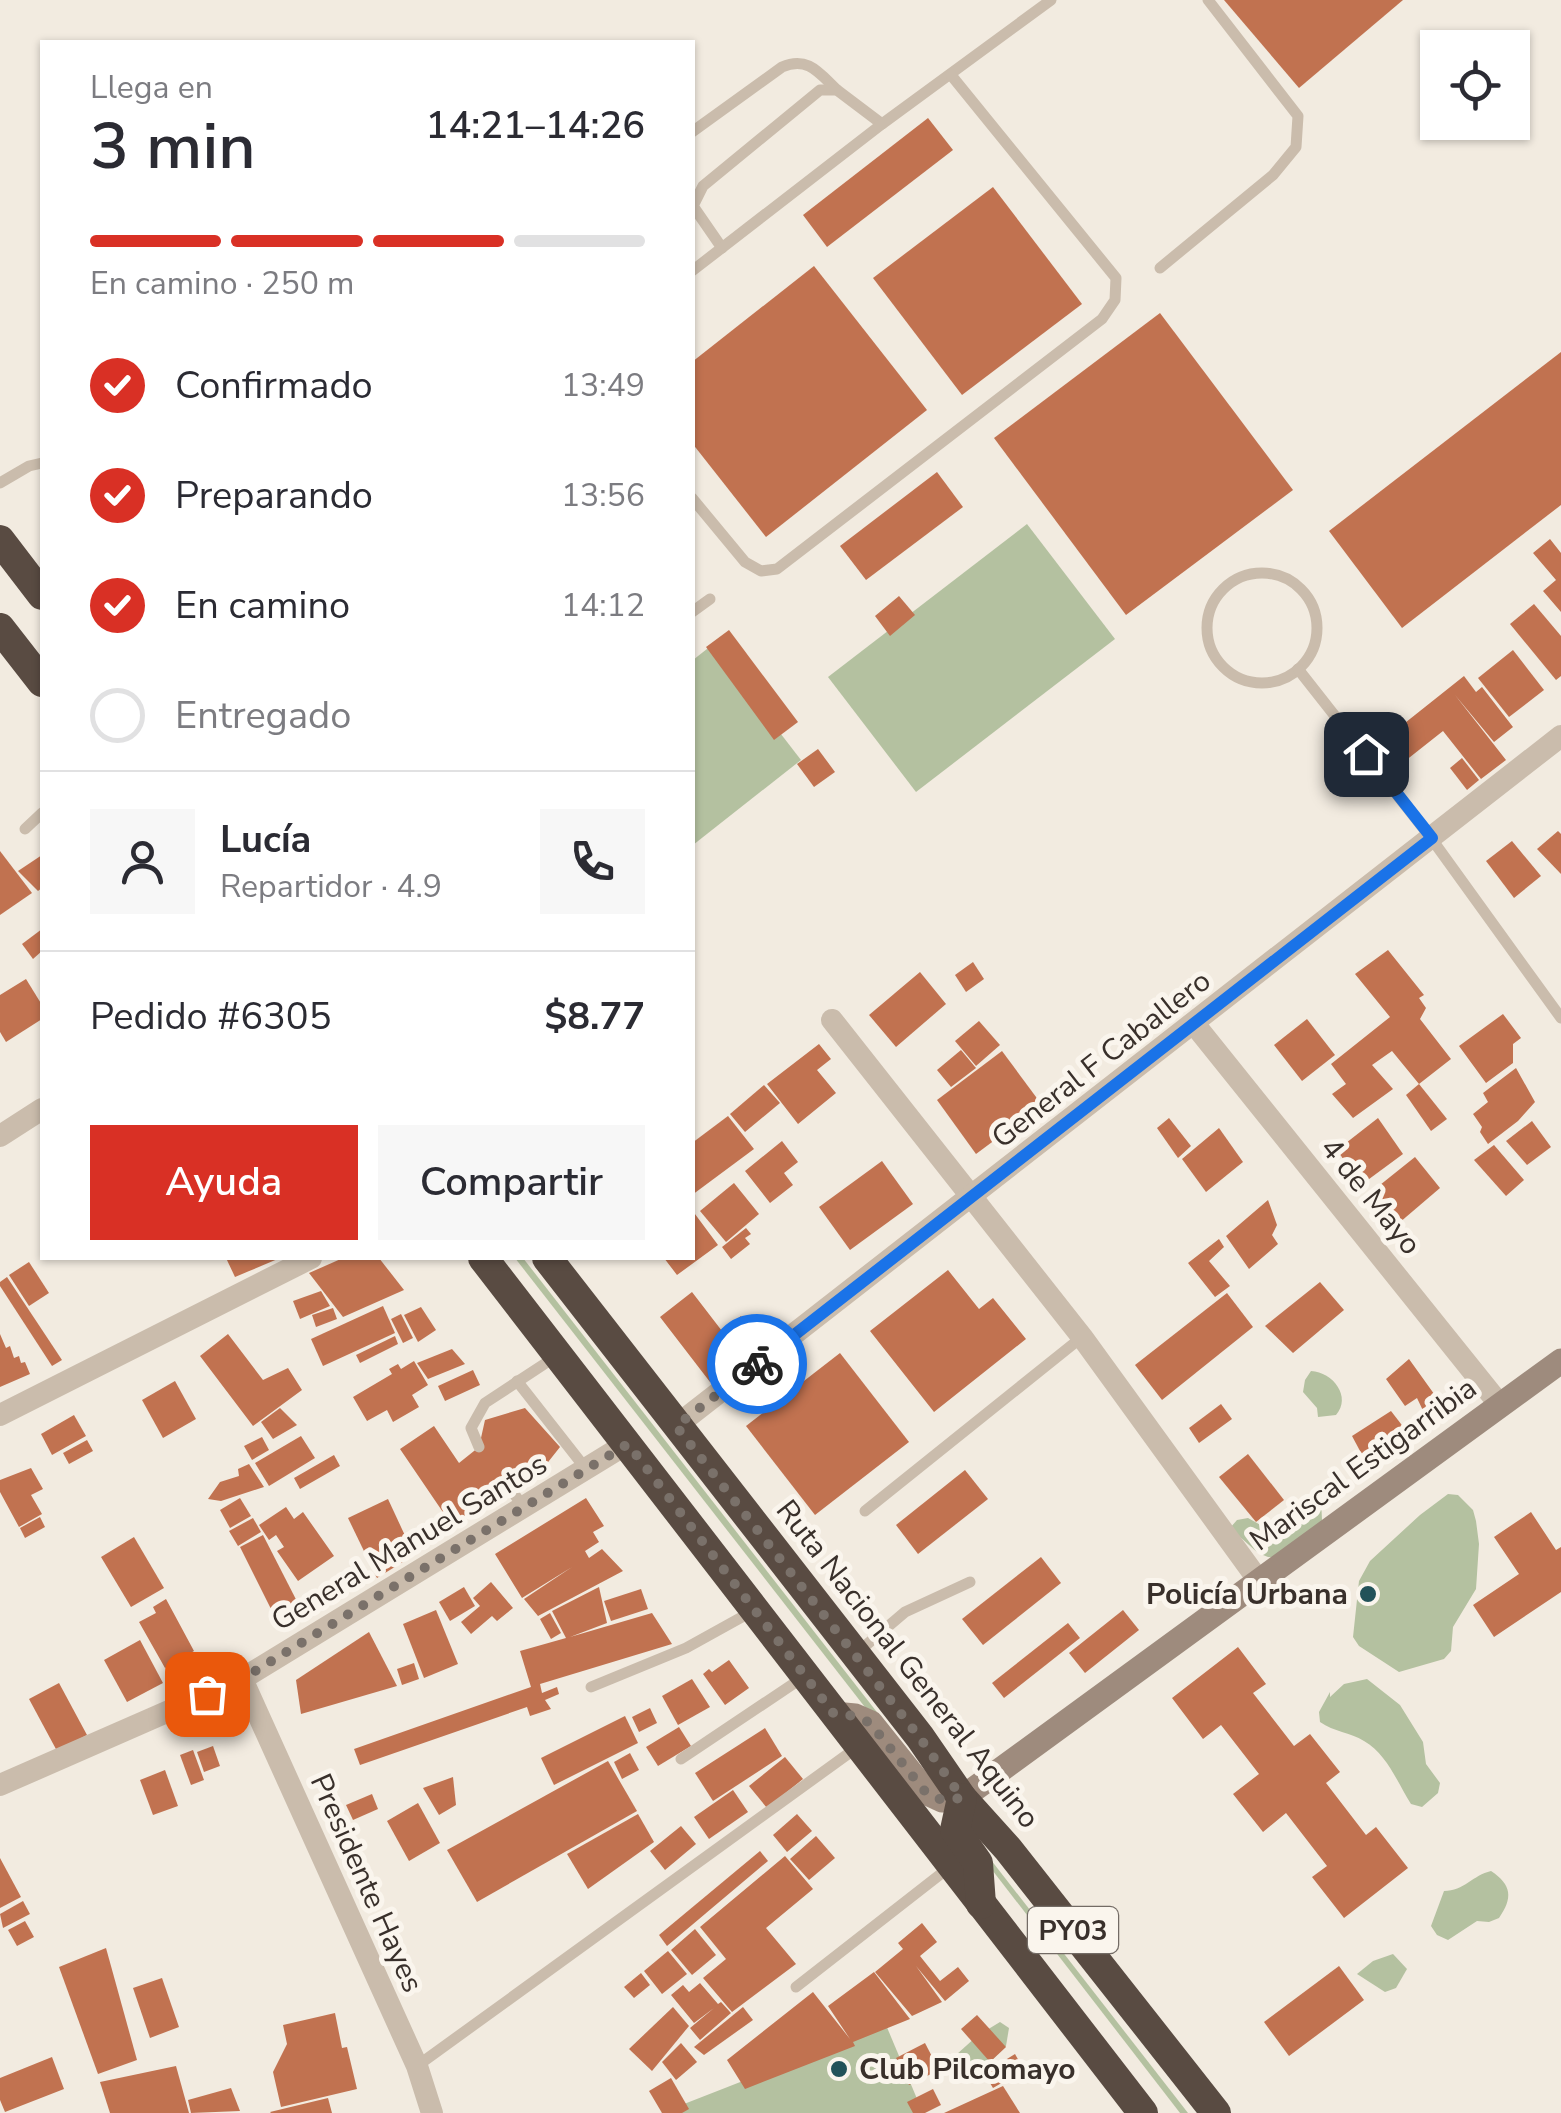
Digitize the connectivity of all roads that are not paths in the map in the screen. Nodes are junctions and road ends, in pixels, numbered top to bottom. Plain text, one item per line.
1 (1051, 0) edge
2 (1208, 0) edge
3 (951, 75) junction
4 (837, 90) junction
5 (882, 124) junction
6 (695, 130) edge
7 (695, 202) edge
8 (695, 209) edge
9 (722, 248) junction
10 (1160, 268) dead end
11 (695, 269) edge
12 (40, 463) edge
13 (0, 483) edge
14 (695, 502) edge
15 (0, 540) edge
16 (40, 592) edge
17 (710, 599) dead end
18 (695, 610) edge
19 (0, 628) edge
20 (1298, 669) junction
21 (40, 679) edge
22 (1561, 736) edge
23 (40, 816) edge
24 (25, 829) dead end
25 (1432, 838) junction
26 (1561, 1018) edge
27 (832, 1020) dead end
28 (1195, 1025) junction
29 (40, 1111) edge
30 (0, 1136) edge
31 (972, 1198) junction
32 (307, 1260) edge
33 (485, 1260) edge
34 (549, 1260) edge
35 (1082, 1337) junction
36 (559, 1355) junction
37 (1561, 1361) edge
38 (516, 1381) junction
39 (1500, 1405) junction
40 (0, 1415) edge
41 (676, 1426) junction
42 (628, 1444) junction
43 (479, 1446) dead end
44 (586, 1469) junction
45 (510, 1488) dead end
46 (524, 1508) junction
47 (865, 1511) dead end
48 (1259, 1581) junction
49 (970, 1582) dead end
50 (755, 1610) junction
51 (855, 1654) junction
52 (806, 1676) junction
53 (242, 1679) junction
54 (591, 1687) dead end
55 (834, 1714) junction
56 (859, 1746) junction
57 (681, 1759) dead end
58 (0, 1785) edge
59 (962, 1798) junction
60 (951, 1866) junction
61 (980, 1904) junction
62 (796, 1987) dead end
63 (417, 2066) junction
64 (432, 2113) edge
65 (1143, 2113) edge
66 (1216, 2113) edge

1 - 3 lane
2 - 10 lane
3 - 5 lane
3 - 14 lane
4 - 5 lane
4 - 6 lane
4 - 7 lane
5 - 9 lane
8 - 9 lane
9 - 11 lane
12 - 13 lane
15 - 16 highway
17 - 18 lane
19 - 21 highway
20 - 20 lane
20 - 25 lane
22 - 25 street, General F Caballero
23 - 24 lane
25 - 26 lane
25 - 28 street, General F Caballero
27 - 31 street
28 - 31 street, General F Caballero
28 - 39 street, 4 de Mayo
29 - 30 street
31 - 35 street
31 - 41 street, General F Caballero
32 - 40 street
33 - 36 highway, PY03
34 - 41 highway, Ruta Nacional General Aquino / PY03
35 - 47 lane
35 - 48 street
36 - 38 lane
36 - 42 highway, PY03
37 - 39 street, Mariscal Estigarribia
38 - 43 lane
38 - 44 lane
39 - 48 street, Mariscal Estigarribia
41 - 51 highway, Ruta Nacional General Aquino / PY03
42 - 44 street, General Manuel Santos
42 - 50 highway, PY03
44 - 46 street, General Manuel Santos
45 - 46 lane
46 - 53 street, General Manuel Santos
48 - 59 street, Mariscal Estigarribia
49 - 51 lane
50 - 52 highway, PY03
50 - 54 lane
51 - 59 highway, Ruta Nacional General Aquino / PY03
52 - 55 highway, PY03
52 - 57 lane
53 - 58 street, General Manuel Santos
53 - 63 street, Presidente Hayes
55 - 56 highway, PY03
55 - 59 street
56 - 60 highway, PY03
56 - 63 lane
59 - 61 highway
59 - 66 highway, Ruta Nacional General Aquino / PY03
60 - 61 highway, PY03
60 - 62 lane
61 - 65 highway, PY03
63 - 64 street, Presidente Hayes

